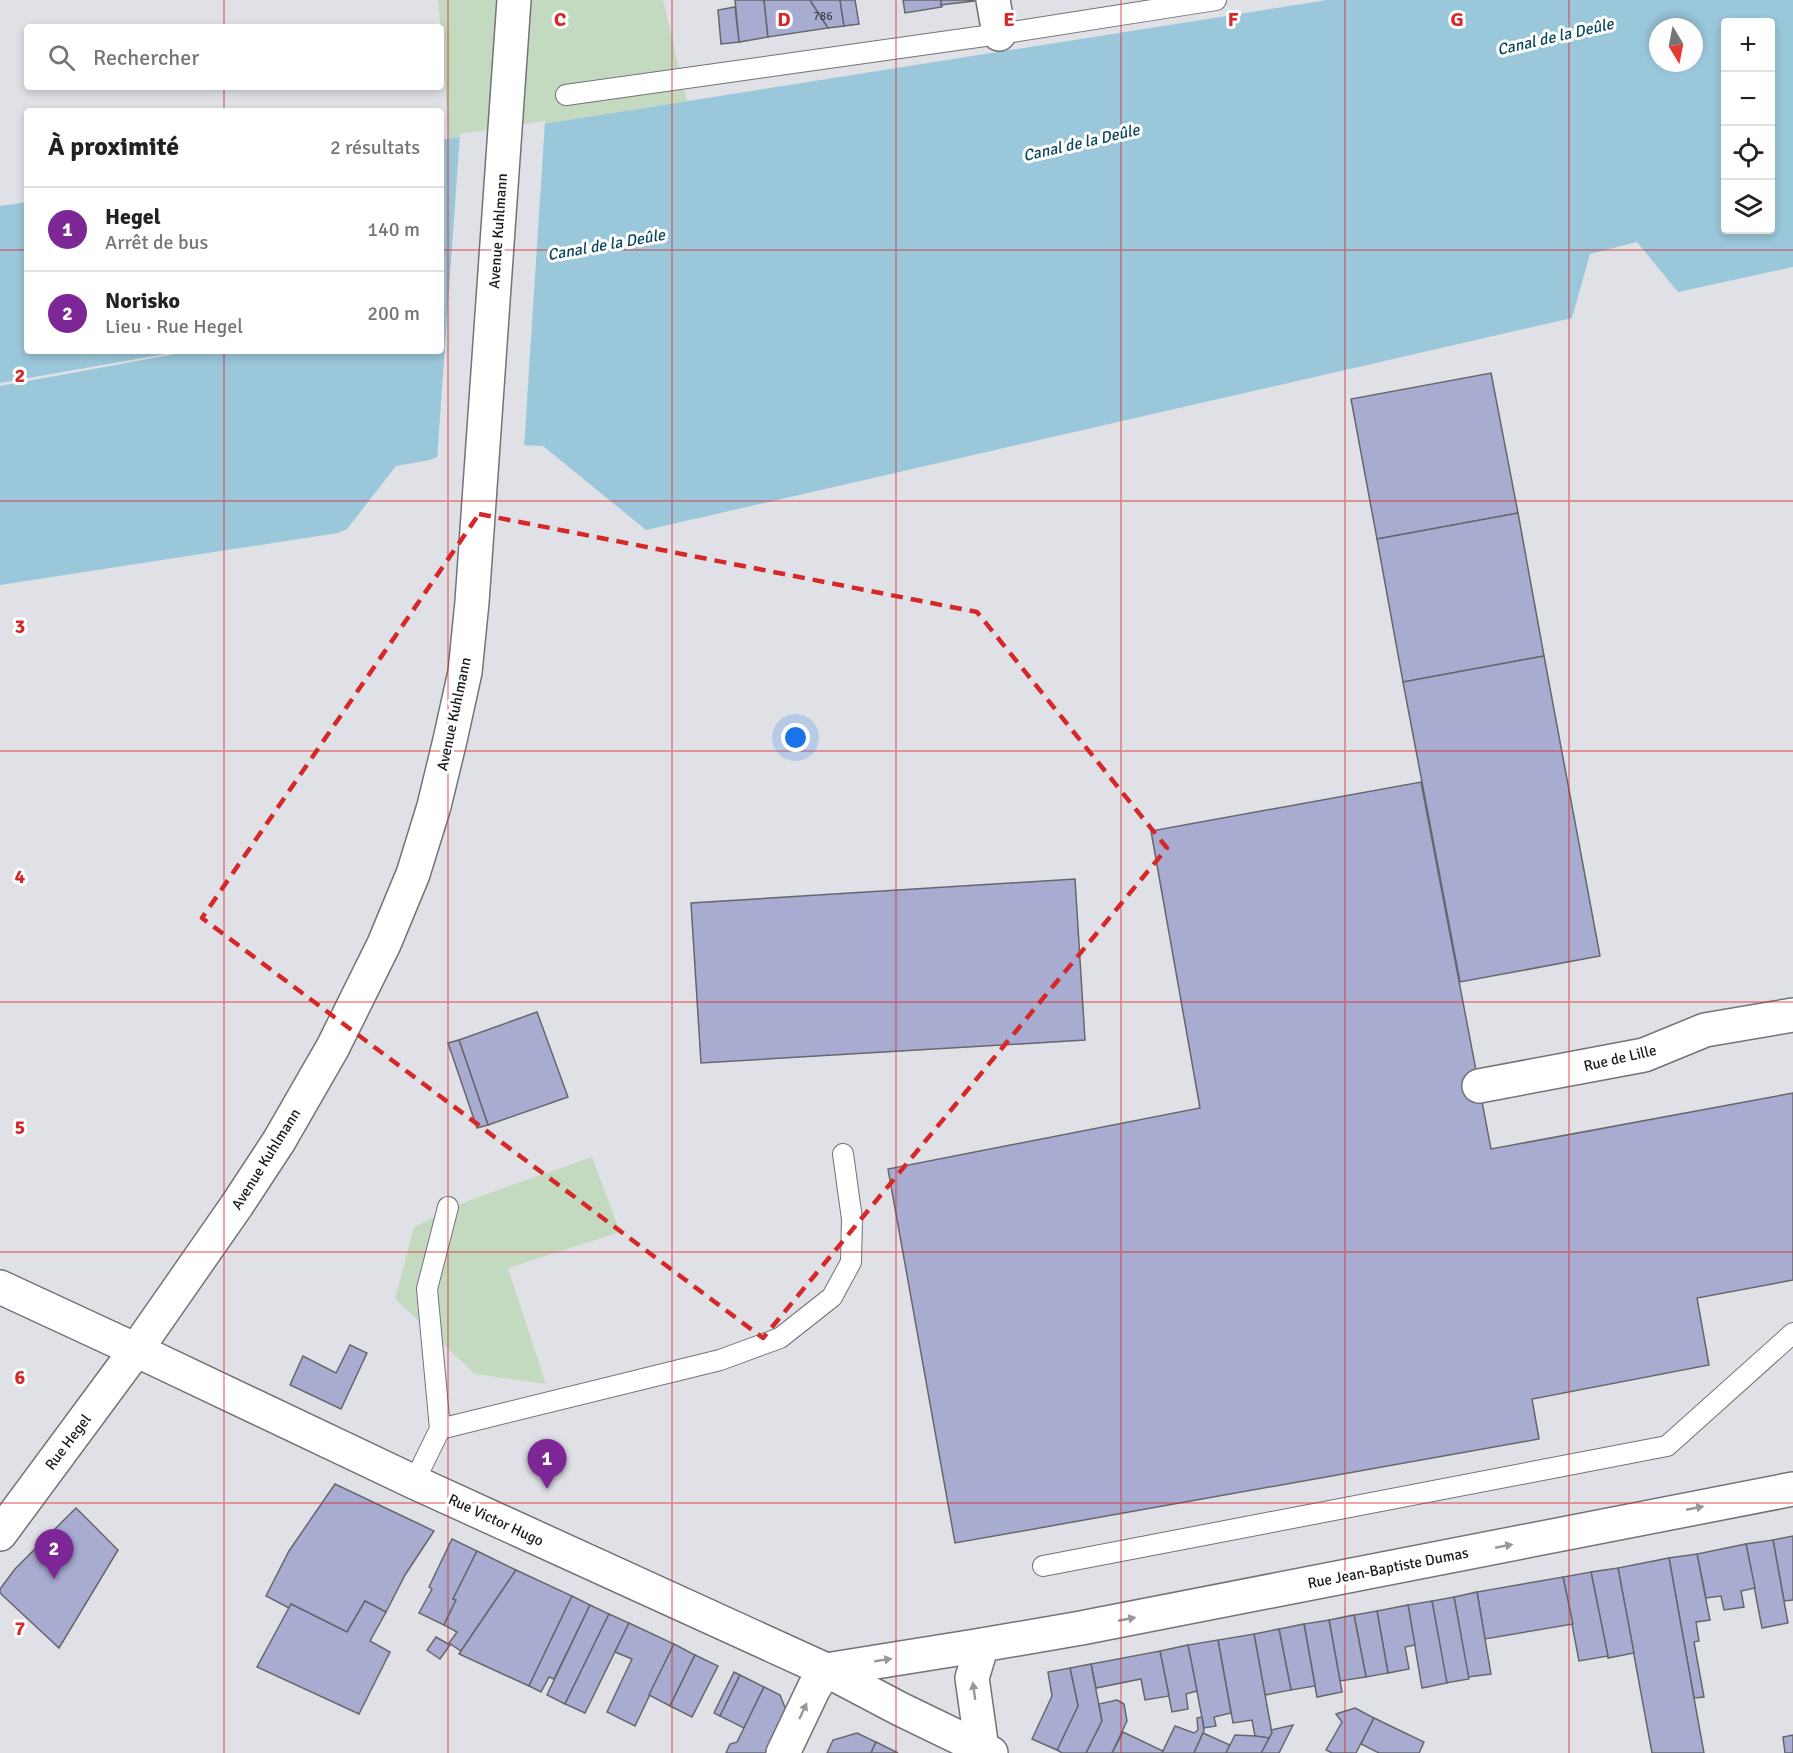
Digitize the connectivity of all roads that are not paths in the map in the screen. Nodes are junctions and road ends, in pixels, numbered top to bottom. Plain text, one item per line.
1 (514, 0) edge
2 (993, 0) edge
3 (1216, 0) edge
4 (999, 34) junction
5 (566, 94) dead end
6 (1793, 1015) edge
7 (1479, 1086) dead end
8 (843, 1154) dead end
9 (448, 1207) dead end
10 (0, 1287) edge
11 (1793, 1333) edge
12 (136, 1350) junction
13 (440, 1430) junction
14 (414, 1482) junction
15 (1793, 1489) edge
16 (0, 1534) edge
17 (1043, 1566) dead end
18 (982, 1645) junction
19 (826, 1670) junction
20 (987, 1751) edge
21 (783, 1753) edge

1 - 12 street, Avenue Kuhlmann
2 - 4 street
3 - 4 lane
4 - 5 lane
6 - 7 street, Rue de Lille
8 - 13 lane
9 - 13 lane
10 - 12 street, Rue Victor Hugo
11 - 17 lane
12 - 14 street, Rue Victor Hugo
12 - 16 street, Rue Hegel
13 - 14 lane
14 - 19 street, Rue Victor Hugo
18 -> 15 street, Rue Jean-Baptiste Dumas
19 -> 18 street, Rue Jean-Baptiste Dumas
20 -> 18 street
19 - 20 street, Rue Victor Hugo
21 -> 19 street

